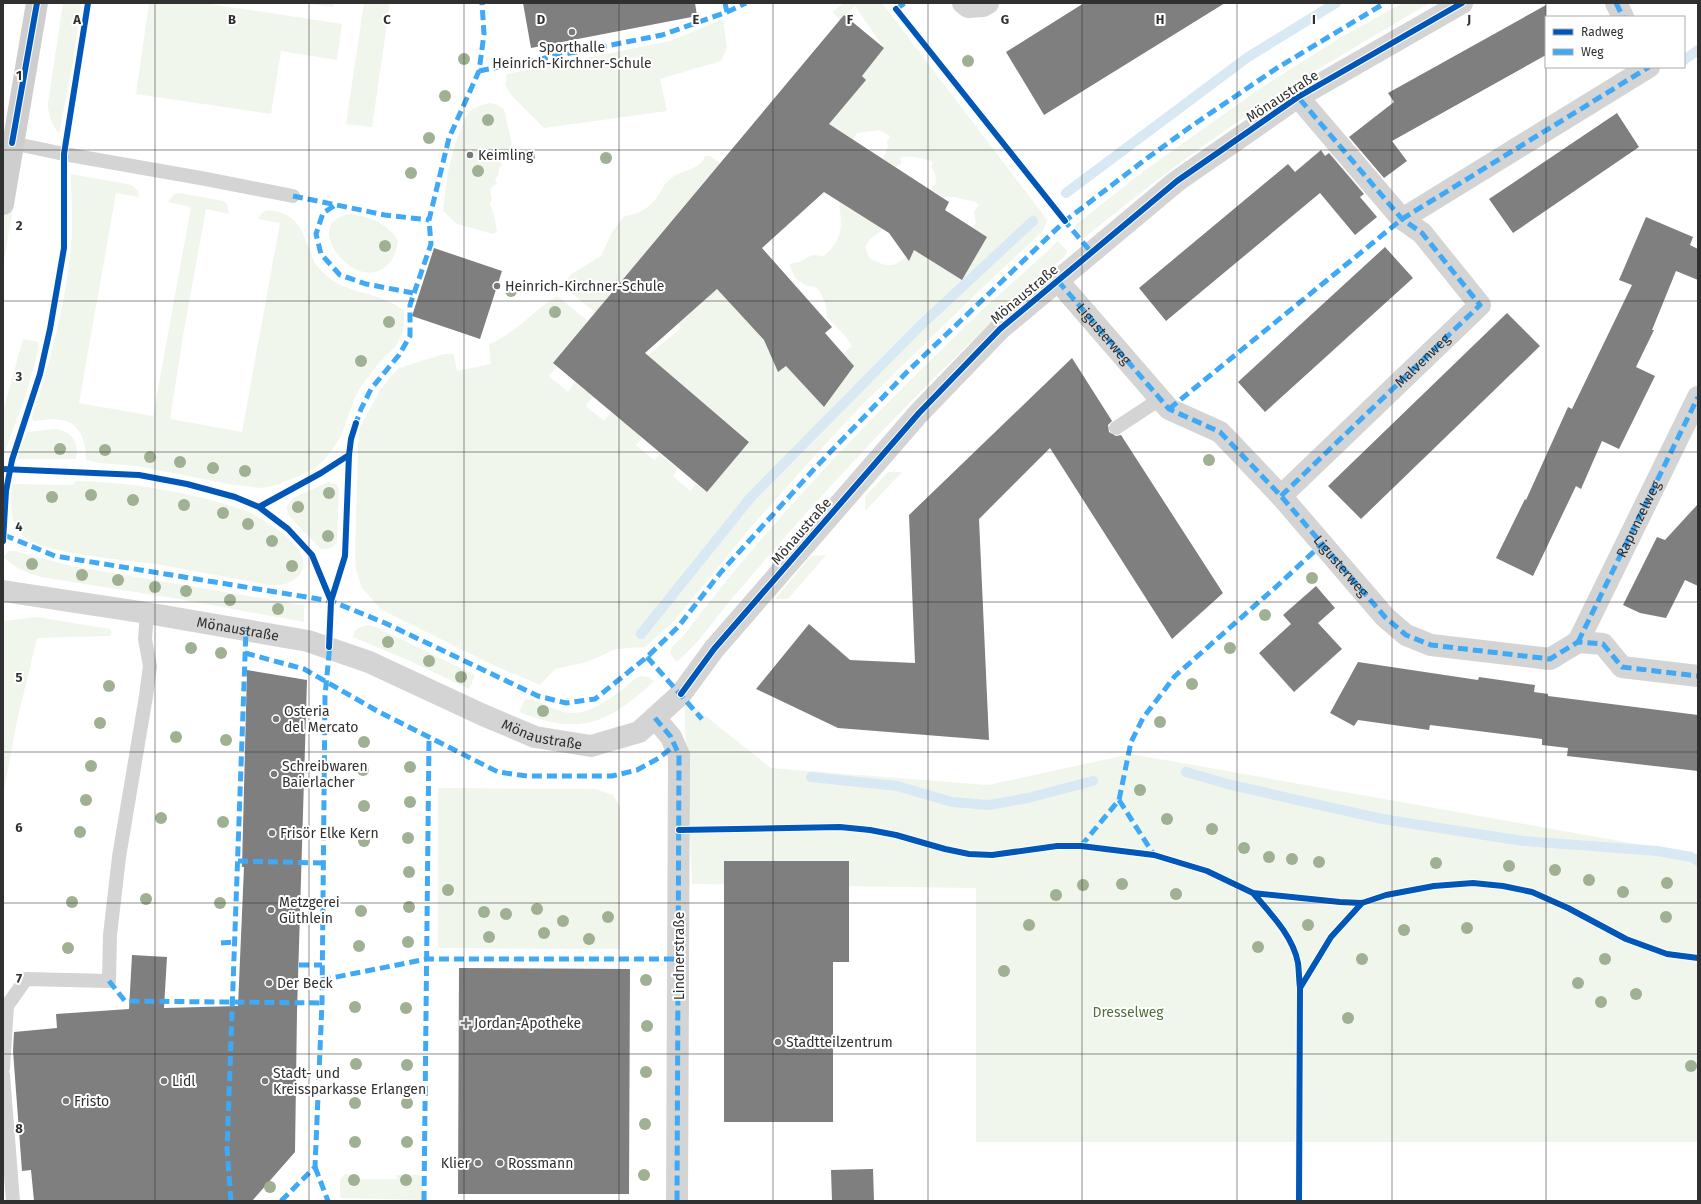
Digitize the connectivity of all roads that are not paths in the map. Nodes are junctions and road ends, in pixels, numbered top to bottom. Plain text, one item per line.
1 (36, 3) edge
2 (963, 3) edge
3 (988, 3) edge
4 (1462, 3) edge
5 (1616, 3) edge
6 (1622, 16) edge
7 (1647, 68) edge
8 (1298, 97) junction
9 (12, 143) junction
10 (293, 196) dead end
11 (3, 204) edge
12 (1402, 219) junction
13 (1058, 281) junction
14 (1698, 397) edge
15 (1160, 399) junction
16 (1116, 428) dead end
17 (1281, 496) junction
18 (3, 590) edge
19 (147, 613) junction
20 (1578, 642) junction
21 (1698, 676) edge
22 (654, 718) junction
23 (3, 1068) edge
24 (3, 1075) edge
25 (13, 1201) edge
26 (678, 1201) edge

1 - 9 main road
2 - 3 street
4 - 8 street, Mönaustraße
5 - 6 street
7 - 12 street
8 - 12 street, Malvenweg
8 - 13 street, Mönaustraße
9 - 10 lane
9 - 11 main road
12 - 17 street, Malvenweg
13 - 15 street, Ligusterweg
13 - 22 street, Mönaustraße
14 - 20 street, Rapunzelweg
15 - 16 lane
15 - 17 street, Ligusterweg
17 - 20 street, Ligusterweg
18 - 19 street, Mönaustraße
19 - 22 street, Mönaustraße
19 - 23 lane
20 - 21 street
22 - 26 street, Lindnerstraße
24 - 25 lane

